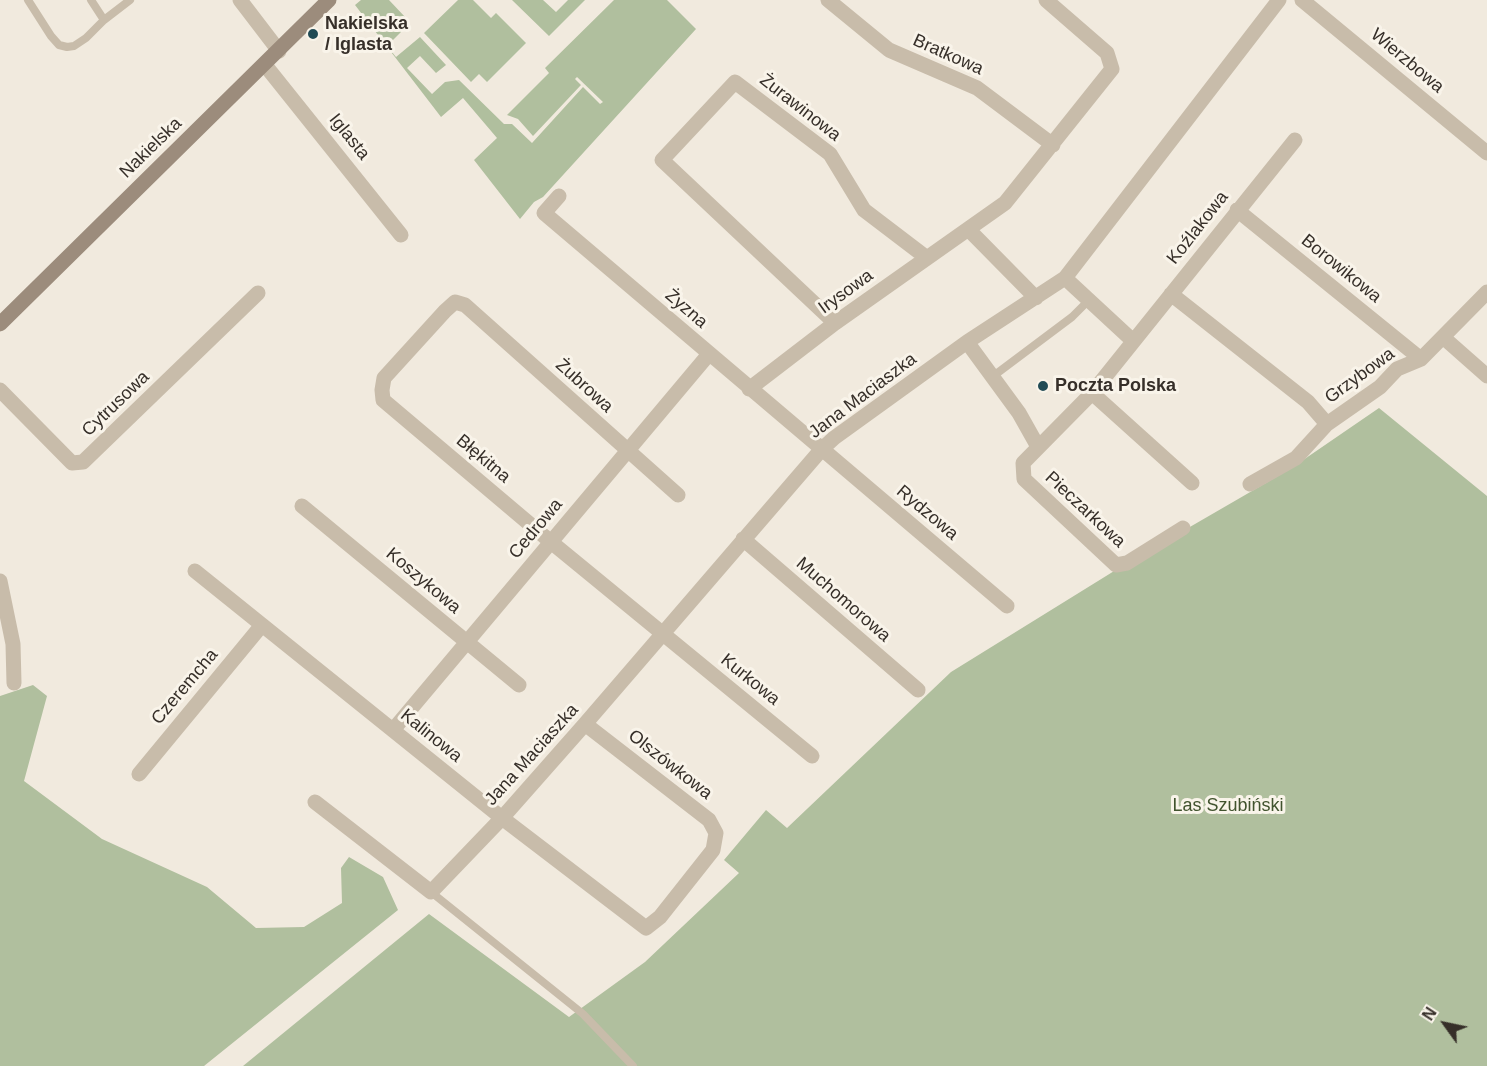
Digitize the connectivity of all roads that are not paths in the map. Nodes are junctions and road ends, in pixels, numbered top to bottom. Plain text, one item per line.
1 (28, 0) edge
2 (91, 0) edge
3 (130, 0) edge
4 (240, 0) edge
5 (329, 0) edge
6 (828, 0) edge
7 (1046, 0) edge
8 (1279, 0) edge
9 (1302, 0) edge
10 (104, 20) junction
11 (279, 51) junction
12 (265, 64) junction
13 (1295, 140) dead end
14 (1053, 145) junction
15 (1487, 153) edge
16 (559, 196) dead end
17 (1236, 210) junction
18 (969, 230) junction
19 (401, 235) dead end
20 (927, 258) junction
21 (1065, 278) junction
22 (1487, 292) edge
23 (258, 293) dead end
24 (1171, 294) junction
25 (1036, 298) junction
26 (1089, 300) junction
27 (465, 305) joint
28 (2, 319) edge
29 (836, 323) junction
30 (1444, 338) junction
31 (1132, 340) junction
32 (968, 342) junction
33 (709, 354) junction
34 (1422, 359) junction
35 (1487, 375) edge
36 (992, 377) junction
37 (749, 389) junction
38 (0, 390) edge
39 (1092, 393) junction
40 (1328, 424) junction
41 (1037, 446) junction
42 (821, 450) junction
43 (627, 451) junction
44 (1024, 479) joint
45 (1192, 483) dead end
46 (1250, 484) dead end
47 (678, 495) dead end
48 (302, 506) dead end
49 (1183, 528) dead end
50 (743, 539) junction
51 (551, 542) junction
52 (195, 571) dead end
53 (0, 581) edge
54 (1007, 606) dead end
55 (262, 625) junction
56 (664, 635) junction
57 (467, 642) junction
58 (14, 683) dead end
59 (519, 685) dead end
60 (918, 690) dead end
61 (585, 724) junction
62 (393, 730) junction
63 (812, 756) dead end
64 (138, 774) dead end
65 (315, 802) dead end
66 (502, 818) junction
67 (431, 892) junction
68 (646, 928) joint
69 (633, 1066) edge

1 - 10 lane
2 - 10 lane
3 - 10 lane
4 - 11 street
5 - 11 main road, Nakielska
6 - 14 street, Bratkowa
7 - 14 street, Irysowa
8 - 21 street, Jana Maciaszka
9 - 15 street, Wierzbowa
11 - 12 main road, Nakielska
12 - 19 street, Iglasta
12 - 28 main road, Nakielska
13 - 17 street, Koźlakowa
14 - 18 street, Irysowa
16 - 33 street, Żyzna
17 - 24 street, Koźlakowa
17 - 34 street, Borowikowa
18 - 20 street, Irysowa
18 - 25 street
20 - 29 street, Irysowa
20 - 29 street, Żurawinowa
21 - 25 street, Jana Maciaszka
21 - 26 street
22 - 30 street, Grzybowa
23 - 38 street, Cytrusowa
24 - 31 street, Koźlakowa
24 - 40 street
25 - 32 street, Jana Maciaszka
26 - 31 street
26 - 36 lane
27 - 43 street, Żubrowa
27 - 51 street, Błękitna
29 - 37 street, Irysowa
30 - 34 street, Grzybowa
30 - 35 street
31 - 39 street, Koźlakowa
32 - 36 street
32 - 42 street, Jana Maciaszka
33 - 37 street, Żyzna
33 - 43 street, Cedrowa
34 - 40 street, Grzybowa
36 - 41 street
37 - 42 street, Żyzna
39 - 41 street, Koźlakowa
39 - 45 street
40 - 46 street, Grzybowa
41 - 44 street, Koźlakowa
42 - 50 street, Jana Maciaszka
42 - 54 street, Rydzowa
43 - 47 street, Żubrowa
43 - 51 street, Cedrowa
44 - 49 street, Pieczarkowa
48 - 57 street, Koszykowa
50 - 56 street, Jana Maciaszka
50 - 60 street, Muchomorowa
51 - 56 street, Błękitna
51 - 57 street, Cedrowa
52 - 55 street, Kalinowa
53 - 58 street
55 - 62 street, Kalinowa
55 - 64 street, Czeremcha
56 - 61 street, Jana Maciaszka
56 - 63 street, Kurkowa
57 - 59 street, Koszykowa
57 - 62 street, Cedrowa
61 - 66 street, Jana Maciaszka
61 - 68 street, Olszówkowa
62 - 66 street, Kalinowa
65 - 67 street
66 - 67 street, Jana Maciaszka
66 - 68 street, Kalinowa
67 - 69 lane

